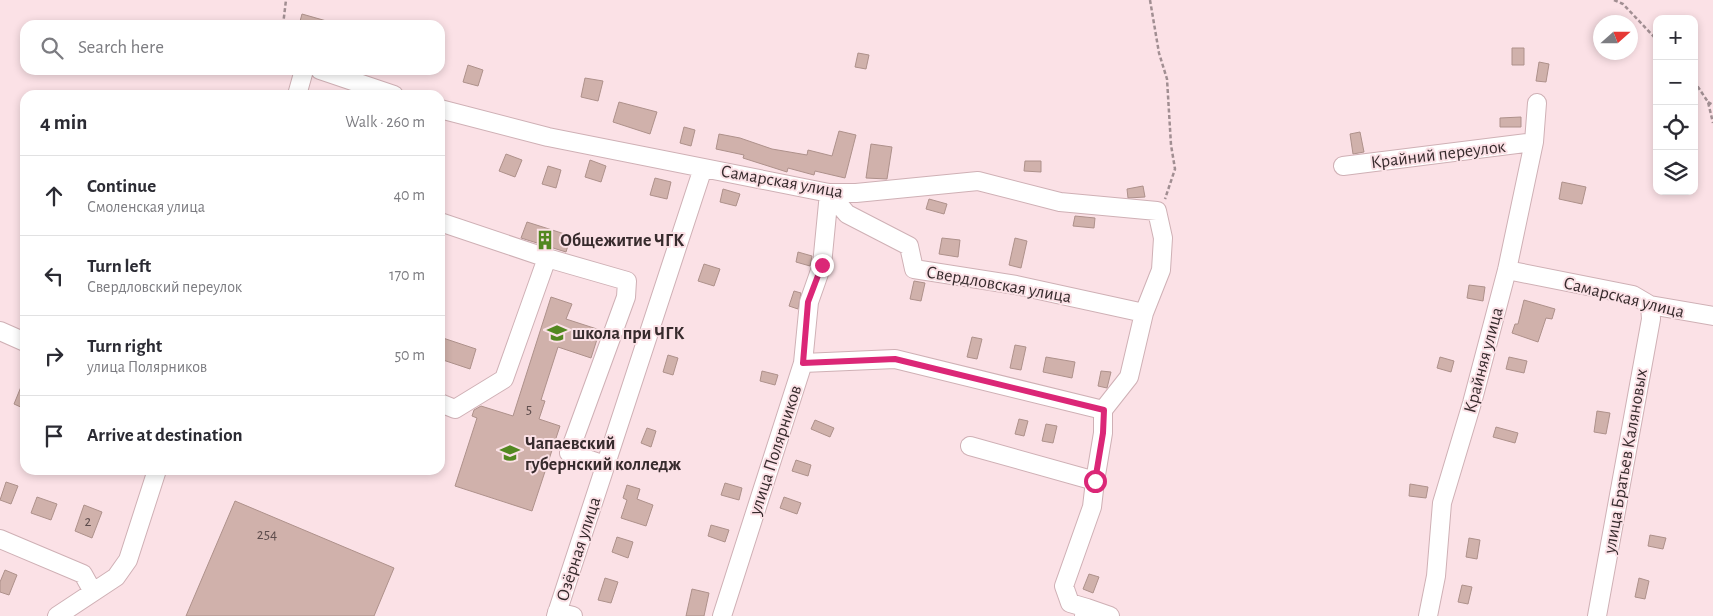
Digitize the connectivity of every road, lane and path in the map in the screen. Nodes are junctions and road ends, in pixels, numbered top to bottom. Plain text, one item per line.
1 (286, 0) edge
2 (1150, 0) edge
3 (1614, 0) edge
4 (284, 20) edge
5 (1653, 36) edge
6 (303, 75) edge
7 (335, 75) edge
8 (1698, 87) edge
9 (298, 90) edge
10 (379, 90) edge
11 (1708, 102) junction
12 (1537, 103) dead end
13 (1713, 105) edge
14 (445, 110) edge
15 (1713, 122) edge
16 (1534, 142) junction
17 (1343, 166) dead end
18 (703, 168) junction
19 (829, 193) junction
20 (1157, 211) junction
21 (445, 224) edge
22 (547, 258) junction
23 (1507, 270) junction
24 (1650, 305) junction
25 (1144, 313) junction
26 (1713, 316) edge
27 (0, 331) edge
28 (20, 340) edge
29 (803, 363) junction
30 (445, 405) edge
31 (1104, 410) junction
32 (970, 446) dead end
33 (605, 465) junction
34 (155, 475) edge
35 (1095, 481) junction
36 (0, 539) edge
37 (93, 592) junction
38 (1086, 612) edge
39 (562, 615) edge
40 (57, 616) edge
41 (722, 616) edge
42 (1110, 616) edge
43 (1428, 616) edge
44 (1597, 616) edge

1 - 4 path
2 - 20 path
3 - 5 path
6 - 9 street
7 - 10 street
8 - 11 path
11 - 13 path
11 - 15 path
12 - 16 street, Крайняя улица
14 - 18 street, Самарская улица
16 - 17 street, Крайний переулок
16 - 23 street, Крайняя улица
18 - 19 street, Самарская улица
18 - 33 street, Озёрная улица
19 - 20 street, Самарская улица
19 - 25 street, Свердловская улица
19 - 29 street, улица Полярников
20 - 25 street
21 - 22 street
22 - 30 street
22 - 33 street
23 - 24 street, Самарская улица
23 - 43 street, Крайняя улица
24 - 26 street, Самарская улица
24 - 44 street, улица Братьев Каляновых
25 - 31 street
27 - 28 street
29 - 31 street
29 - 41 street, улица Полярников
31 - 35 street
32 - 35 street
33 - 39 street, Озёрная улица
34 - 37 street
35 - 38 street
36 - 37 street
37 - 40 street
38 - 42 street

